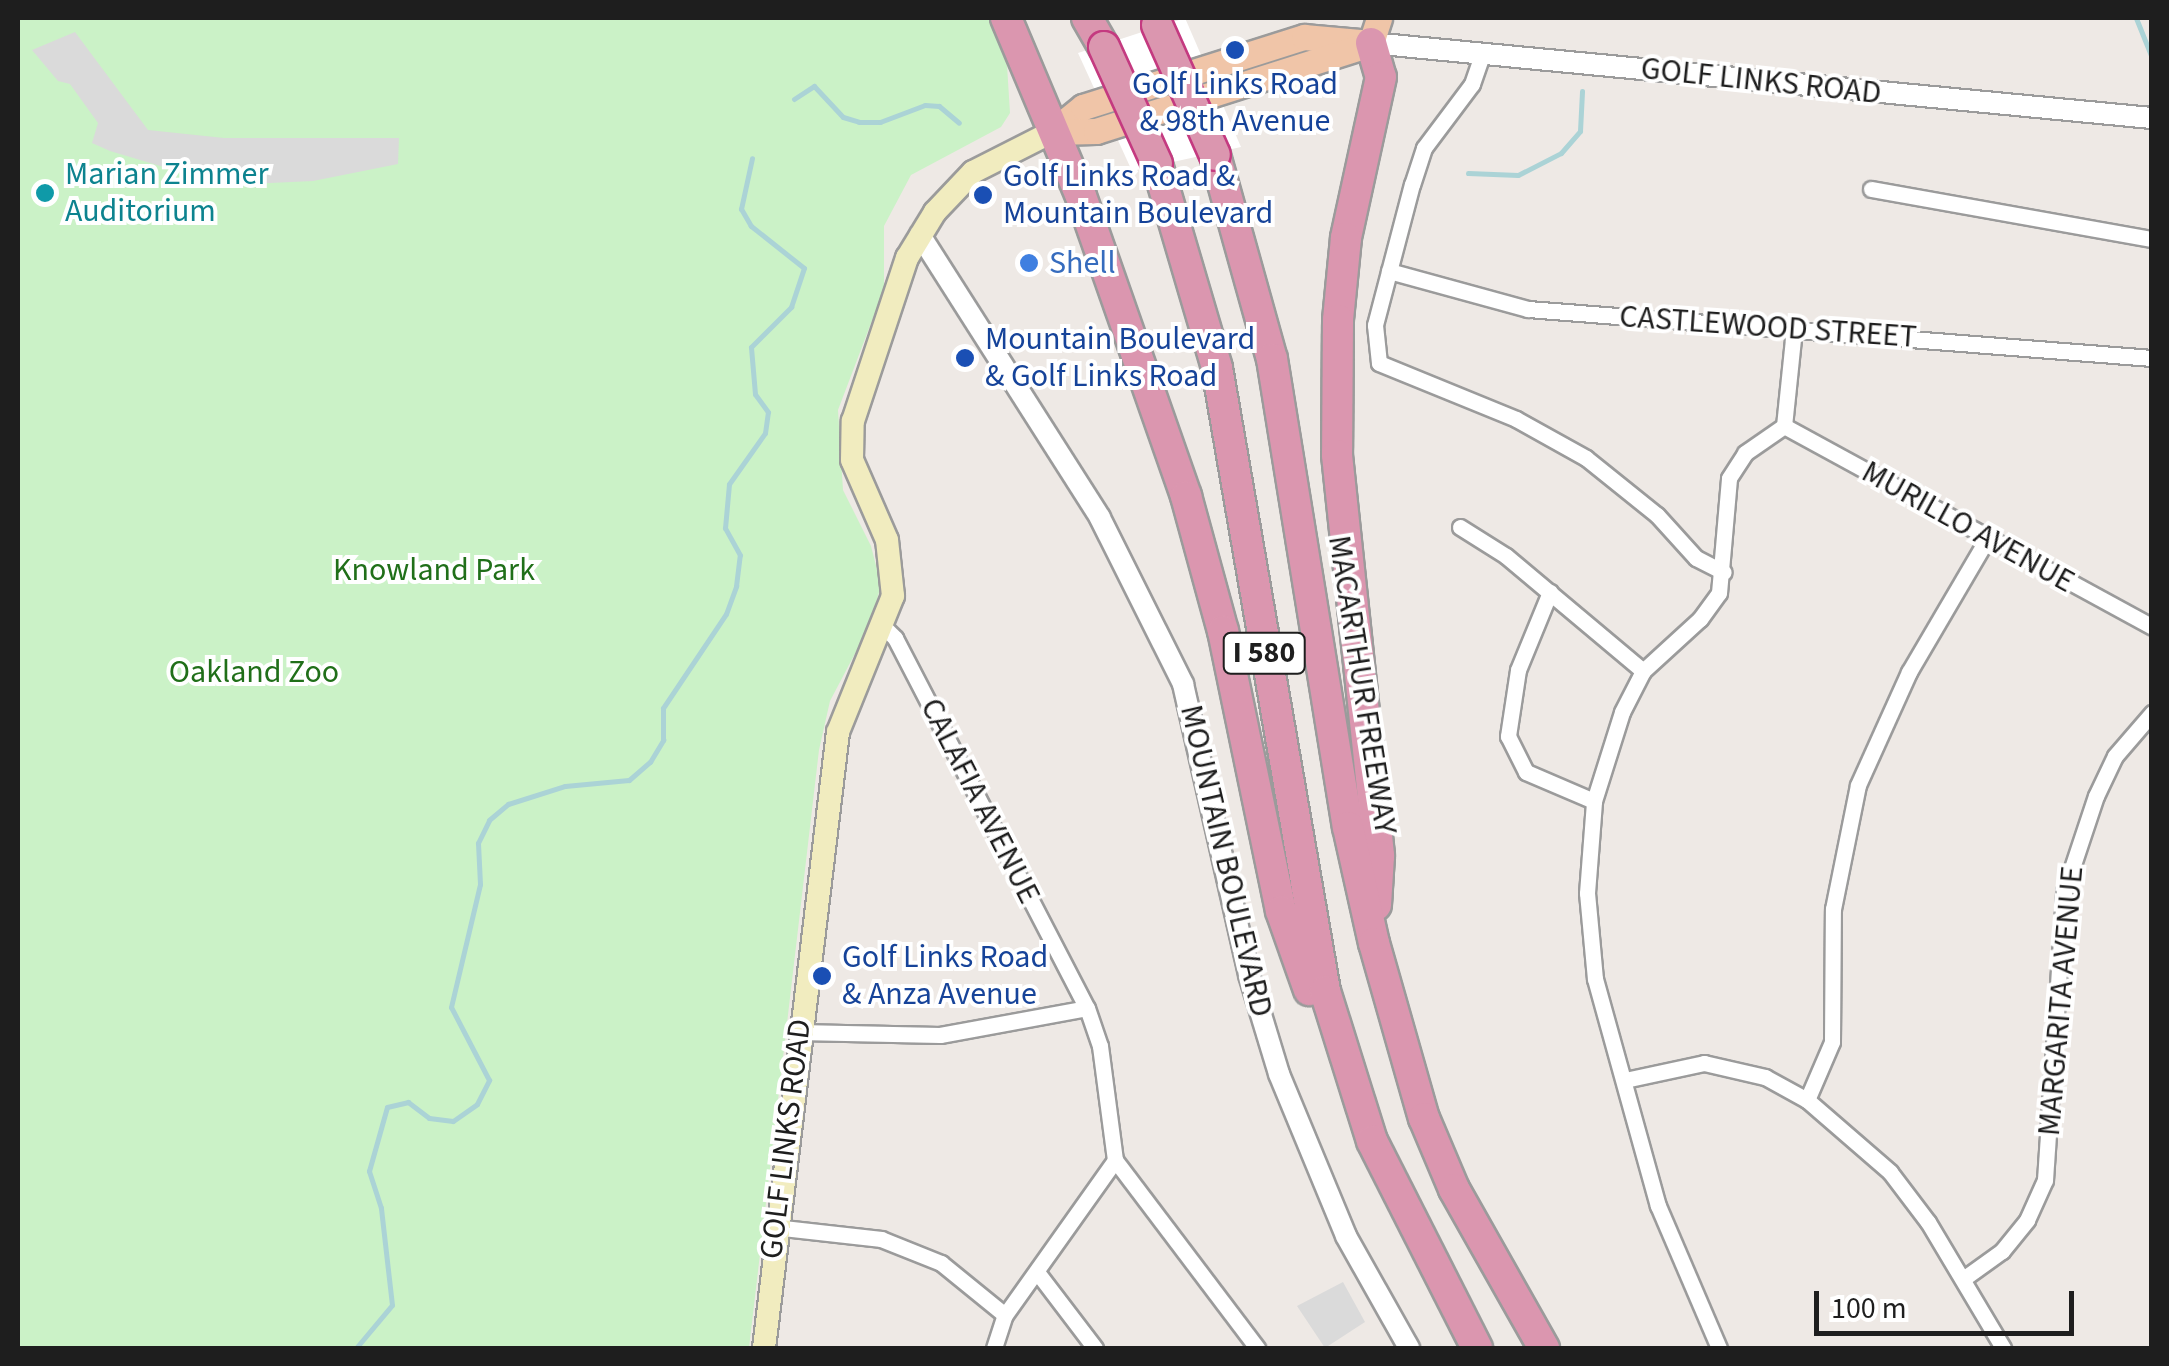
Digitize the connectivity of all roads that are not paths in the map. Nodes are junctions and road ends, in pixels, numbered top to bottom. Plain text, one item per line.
1 (1006, 18) edge
2 (1087, 18) edge
3 (1332, 18) edge
4 (1155, 21) edge
5 (1372, 26) edge
6 (1304, 38) junction
7 (1482, 52) junction
8 (2152, 118) edge
9 (1052, 132) junction
10 (1871, 189) dead end
11 (920, 235) junction
12 (2152, 239) edge
13 (1389, 271) junction
14 (1794, 329) junction
15 (2152, 358) edge
16 (1784, 426) junction
17 (1460, 527) dead end
18 (1987, 539) junction
19 (1724, 572) junction
20 (1550, 592) junction
21 (881, 624) junction
22 (2152, 626) edge
23 (1643, 671) junction
24 (2152, 714) edge
25 (1594, 801) junction
26 (1374, 943) junction
27 (1087, 1008) junction
28 (798, 1032) junction
29 (1625, 1080) junction
30 (1807, 1100) junction
31 (1372, 1141) junction
32 (1115, 1160) junction
33 (774, 1228) junction
34 (1037, 1272) junction
35 (1963, 1278) junction
36 (1005, 1315) junction
37 (764, 1348) edge
38 (994, 1348) edge
39 (1095, 1348) edge
40 (1257, 1348) edge
41 (1408, 1348) edge
42 (1476, 1348) edge
43 (1544, 1348) edge
44 (1719, 1348) edge
45 (2003, 1348) edge

1 - 9 highway
2 - 31 highway, I 580, bridge
3 - 6 main road
4 - 26 highway, MACARTHUR FREEWAY / I 580, bridge
5 - 6 main road, GOLF LINKS ROAD
5 - 7 street, GOLF LINKS ROAD
5 - 9 main road, GOLF LINKS ROAD
5 - 26 highway
6 - 9 main road, GOLF LINKS ROAD
7 - 8 street, GOLF LINKS ROAD
7 - 13 street
9 - 11 main road, GOLF LINKS ROAD
9 - 31 highway
10 - 12 street
11 - 21 main road, GOLF LINKS ROAD
11 - 41 street, MOUNTAIN BOULEVARD
13 - 14 street, CASTLEWOOD STREET
13 - 19 street
14 - 15 street, CASTLEWOOD STREET
14 - 16 street
16 - 18 street, MURILLO AVENUE
16 - 19 street
17 - 20 street
18 - 22 street, MURILLO AVENUE
18 - 30 street
19 - 23 street
20 - 23 street
20 - 25 street
21 - 27 street, CALAFIA AVENUE
21 - 28 main road, GOLF LINKS ROAD
23 - 25 street
24 - 35 street, MARGARITA AVENUE
25 - 29 street
26 - 43 highway, MACARTHUR FREEWAY / I 580
27 - 28 street
27 - 32 street, CALAFIA AVENUE
28 - 33 main road, GOLF LINKS ROAD
29 - 30 street
29 - 44 street
30 - 35 street
31 - 42 highway, I 580
32 - 34 street
32 - 40 street, CALAFIA AVENUE
33 - 36 street
33 - 37 main road, GOLF LINKS ROAD
34 - 36 street
34 - 39 street
35 - 45 street
36 - 38 street

